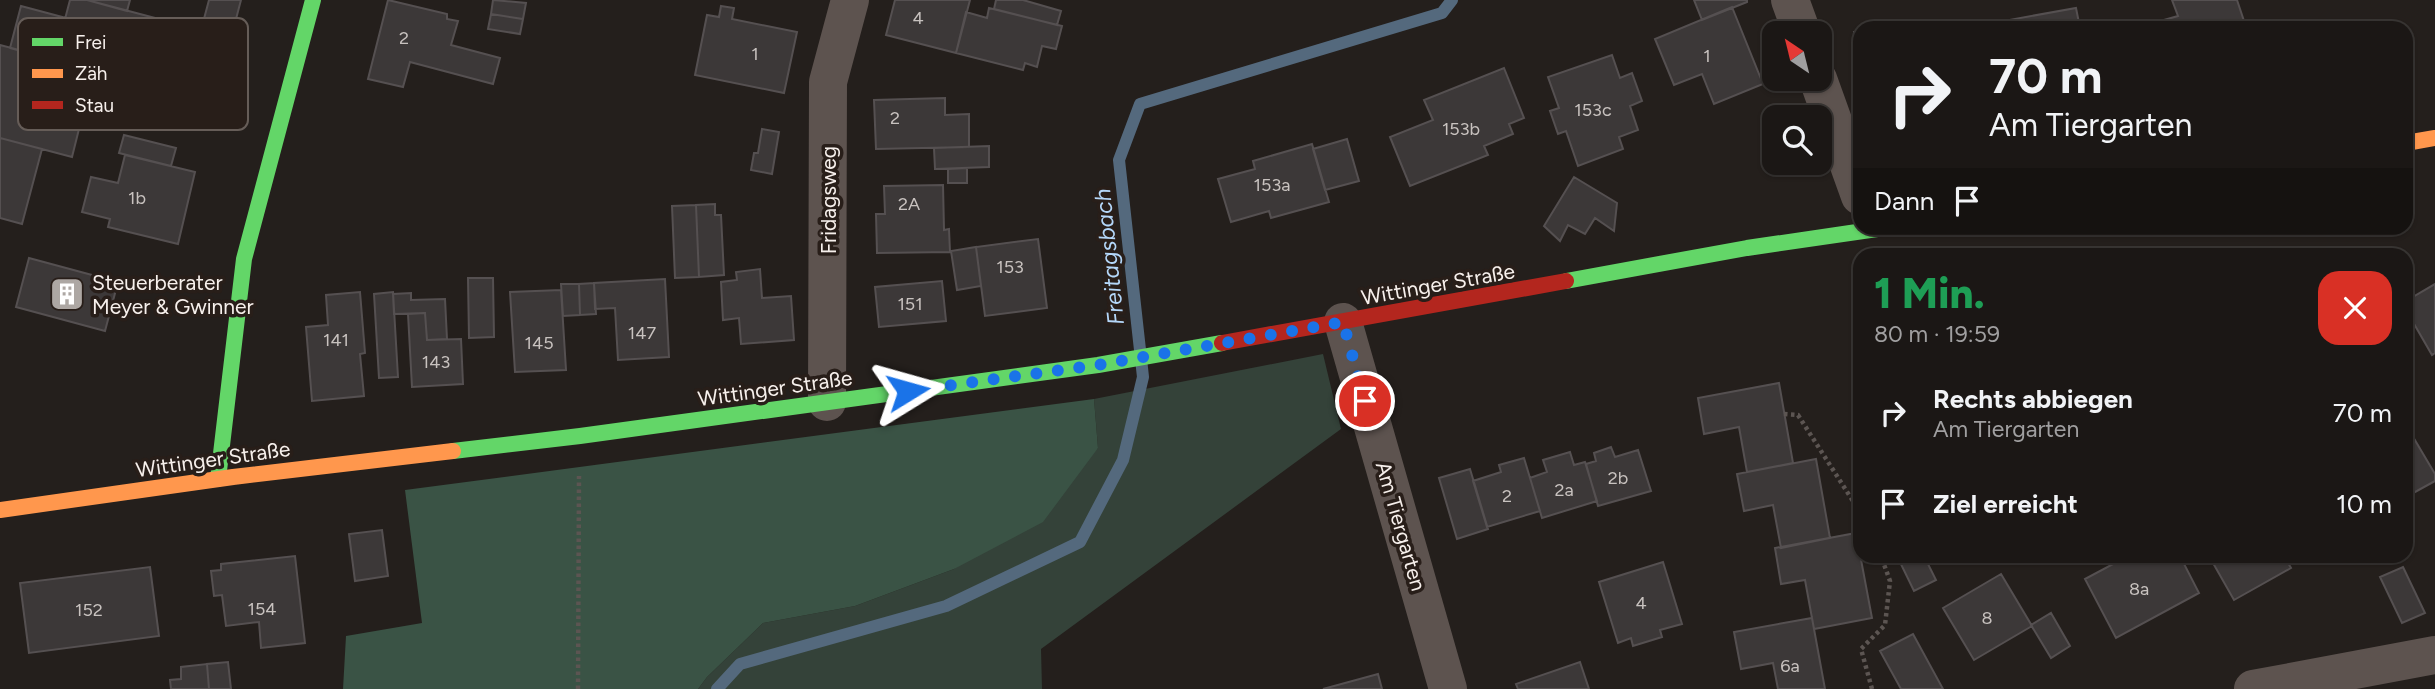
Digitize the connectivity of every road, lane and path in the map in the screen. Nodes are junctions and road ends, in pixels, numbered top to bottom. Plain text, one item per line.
1 (313, 0) edge
2 (850, 0) edge
3 (1790, 0) edge
4 (1797, 21) edge
5 (1823, 91) edge
6 (2435, 138) edge
7 (2413, 142) edge
8 (1853, 170) edge
9 (1853, 224) edge
10 (1343, 322) junction
11 (827, 402) junction
12 (1784, 414) dead end
13 (580, 436) junction
14 (218, 479) junction
15 (1853, 501) edge
16 (0, 510) edge
17 (1884, 563) edge
18 (2433, 659) edge
19 (578, 689) edge
20 (1448, 689) edge
21 (1872, 689) edge
22 (2253, 689) edge

1 - 14 main road
2 - 11 street, Fridagsweg
3 - 4 street
5 - 8 street
6 - 7 main road
9 - 10 main road, Wittinger Straße
10 - 11 main road, Wittinger Straße
10 - 20 street, Am Tiergarten
11 - 13 main road, Wittinger Straße
12 - 15 path
13 - 14 main road, Wittinger Straße
13 - 19 path
14 - 16 main road, Wittinger Straße
17 - 21 path
18 - 22 street

